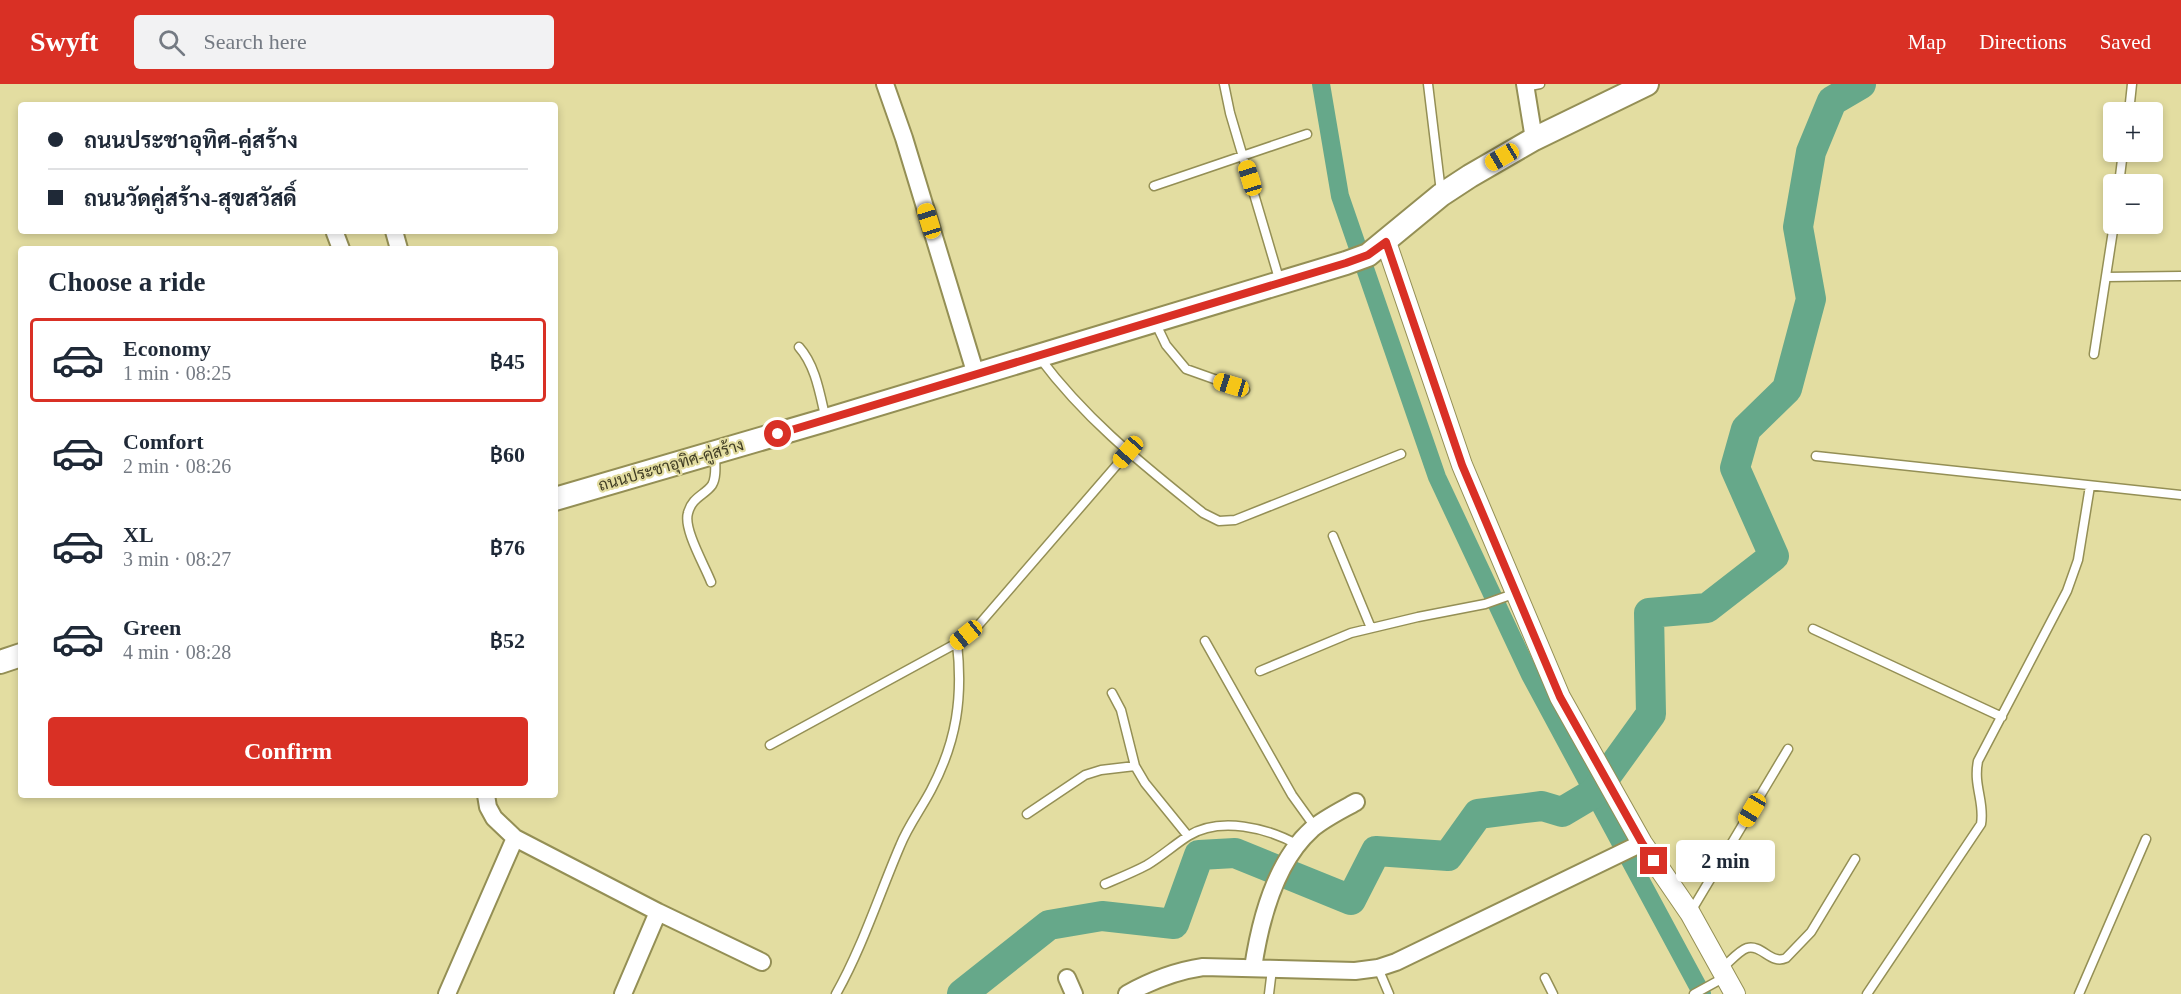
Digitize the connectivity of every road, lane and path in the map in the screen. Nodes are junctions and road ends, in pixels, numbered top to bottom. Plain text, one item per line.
1 (885, 84) edge
2 (1224, 84) edge
3 (1428, 84) edge
4 (1647, 84) edge
5 (2132, 84) edge
6 (1530, 85) edge
7 (2130, 102) edge
8 (1307, 134) dead end
9 (1534, 139) junction
10 (1244, 157) junction
11 (1154, 186) dead end
12 (1441, 195) junction
13 (2112, 234) edge
14 (1377, 248) junction
15 (2181, 276) edge
16 (2106, 277) junction
17 (1280, 282) junction
18 (1155, 322) junction
19 (799, 347) dead end
20 (2094, 354) dead end
21 (1039, 357) junction
22 (975, 375) junction
23 (1245, 390) dead end
24 (826, 420) junction
25 (1128, 452) junction
26 (715, 453) junction
27 (1401, 454) dead end
28 (1816, 456) dead end
29 (2090, 486) junction
30 (2181, 495) edge
31 (558, 498) edge
32 (1333, 536) dead end
33 (711, 582) dead end
34 (1509, 595) junction
35 (1371, 628) junction
36 (1814, 629) dead end
37 (1205, 641) dead end
38 (957, 643) junction
39 (18, 656) edge
40 (0, 662) edge
41 (1260, 671) dead end
42 (1112, 693) dead end
43 (2002, 717) junction
44 (770, 745) dead end
45 (1788, 749) dead end
46 (1135, 766) junction
47 (486, 798) edge
48 (1356, 802) dead end
49 (1027, 814) dead end
50 (1314, 827) junction
51 (1188, 836) junction
52 (515, 838) junction
53 (2146, 839) dead end
54 (1642, 843) junction
55 (1298, 845) junction
56 (1855, 859) dead end
57 (1105, 884) dead end
58 (658, 912) junction
59 (1690, 913) junction
60 (762, 962) dead end
61 (1253, 968) junction
62 (1378, 968) junction
63 (1272, 969) junction
64 (1067, 978) dead end
65 (1545, 978) dead end
66 (1723, 981) edge
67 (447, 994) edge
68 (623, 994) edge
69 (836, 994) edge
70 (1074, 994) edge
71 (1127, 994) edge
72 (1269, 994) edge
73 (1389, 994) edge
74 (1553, 994) edge
75 (1695, 994) edge
76 (1867, 994) edge
77 (2079, 994) edge

1 - 22 street
2 - 10 lane
3 - 12 lane
4 - 9 main road, ถนนประชาอุทิศ-คู่สร้าง
5 - 7 lane
6 - 9 street
8 - 10 lane
9 - 12 main road, ถนนประชาอุทิศ-คู่สร้าง
10 - 11 lane
10 - 17 lane
12 - 14 main road, ถนนประชาอุทิศ-คู่สร้าง
13 - 16 lane
14 - 17 main road, ถนนประชาอุทิศ-คู่สร้าง
14 - 34 street
15 - 16 lane
16 - 20 lane
17 - 18 main road, ถนนประชาอุทิศ-คู่สร้าง
18 - 21 main road, ถนนประชาอุทิศ-คู่สร้าง
18 - 23 lane
19 - 24 lane
21 - 22 main road, ถนนประชาอุทิศ-คู่สร้าง
21 - 25 lane
22 - 24 main road, ถนนประชาอุทิศ-คู่สร้าง
24 - 26 main road, ถนนประชาอุทิศ-คู่สร้าง
25 - 27 lane
25 - 38 lane
26 - 31 main road, ถนนประชาอุทิศ-คู่สร้าง
26 - 33 lane
28 - 29 lane
29 - 30 lane
29 - 43 lane
32 - 35 lane
34 - 35 lane
34 - 54 street
35 - 41 lane
36 - 43 lane
37 - 50 lane
38 - 44 lane
38 - 69 lane
39 - 40 main road
42 - 46 lane
43 - 76 lane
45 - 59 lane
46 - 49 lane
46 - 51 lane
47 - 52 street
48 - 50 street
50 - 55 street
51 - 55 lane
51 - 57 lane
52 - 58 street
52 - 67 street
53 - 77 lane
54 - 59 street
54 - 62 street
55 - 61 street
56 - 66 lane
58 - 60 street
58 - 68 street
59 - 66 street
61 - 63 street
61 - 71 street
62 - 63 street
62 - 73 lane
63 - 72 lane
64 - 70 street
65 - 74 lane
66 - 75 lane

